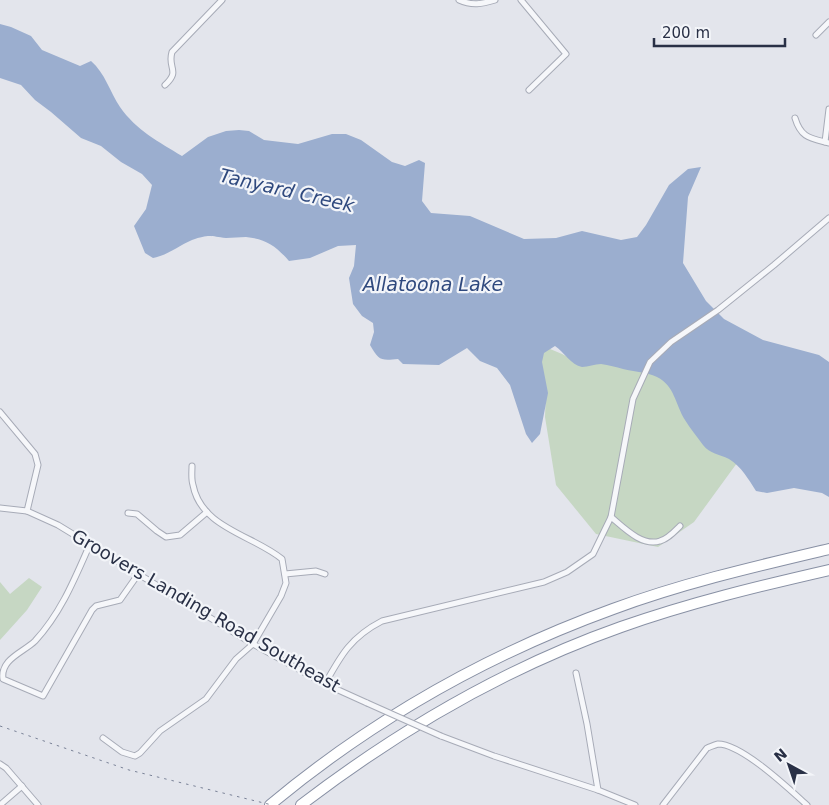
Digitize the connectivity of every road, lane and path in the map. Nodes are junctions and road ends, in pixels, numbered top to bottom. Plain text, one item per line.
1 (222, 0) edge
2 (459, 0) edge
3 (495, 0) edge
4 (521, 0) edge
5 (829, 22) edge
6 (816, 35) dead end
7 (165, 85) dead end
8 (529, 90) dead end
9 (829, 109) edge
10 (795, 118) dead end
11 (827, 142) edge
12 (829, 218) edge
13 (0, 412) edge
14 (192, 466) dead end
15 (0, 508) edge
16 (27, 511) junction
17 (207, 512) junction
18 (128, 513) dead end
19 (611, 517) junction
20 (680, 526) dead end
21 (90, 544) junction
22 (829, 549) edge
23 (829, 570) edge
24 (139, 573) junction
25 (285, 574) junction
26 (324, 574) dead end
27 (253, 644) junction
28 (576, 673) dead end
29 (325, 684) junction
30 (103, 738) dead end
31 (0, 764) edge
32 (22, 786) junction
33 (598, 790) junction
34 (0, 805) edge
35 (38, 805) edge
36 (270, 805) edge
37 (301, 805) edge
38 (635, 805) edge
39 (664, 805) edge
40 (807, 805) edge

1 - 7 street
2 - 3 street
4 - 8 street
5 - 6 street
9 - 11 street
10 - 11 street
12 - 19 street
13 - 16 street
14 - 17 street
15 - 16 street, Groovers Landing Road Southeast
16 - 21 street, Groovers Landing Road Southeast
17 - 18 street
17 - 25 street
19 - 20 street
19 - 29 street
21 - 24 street, Groovers Landing Road Southeast
21 - 24 street
22 - 36 highway
23 - 37 highway
24 - 27 street, Groovers Landing Road Southeast
25 - 26 street
25 - 27 street
27 - 29 street, Groovers Landing Road Southeast
27 - 30 street
28 - 33 street
29 - 33 street, Groovers Landing Road Southeast, bridge
31 - 32 street
32 - 34 street
32 - 35 street
33 - 38 street, Groovers Landing Road Southeast
39 - 40 street

